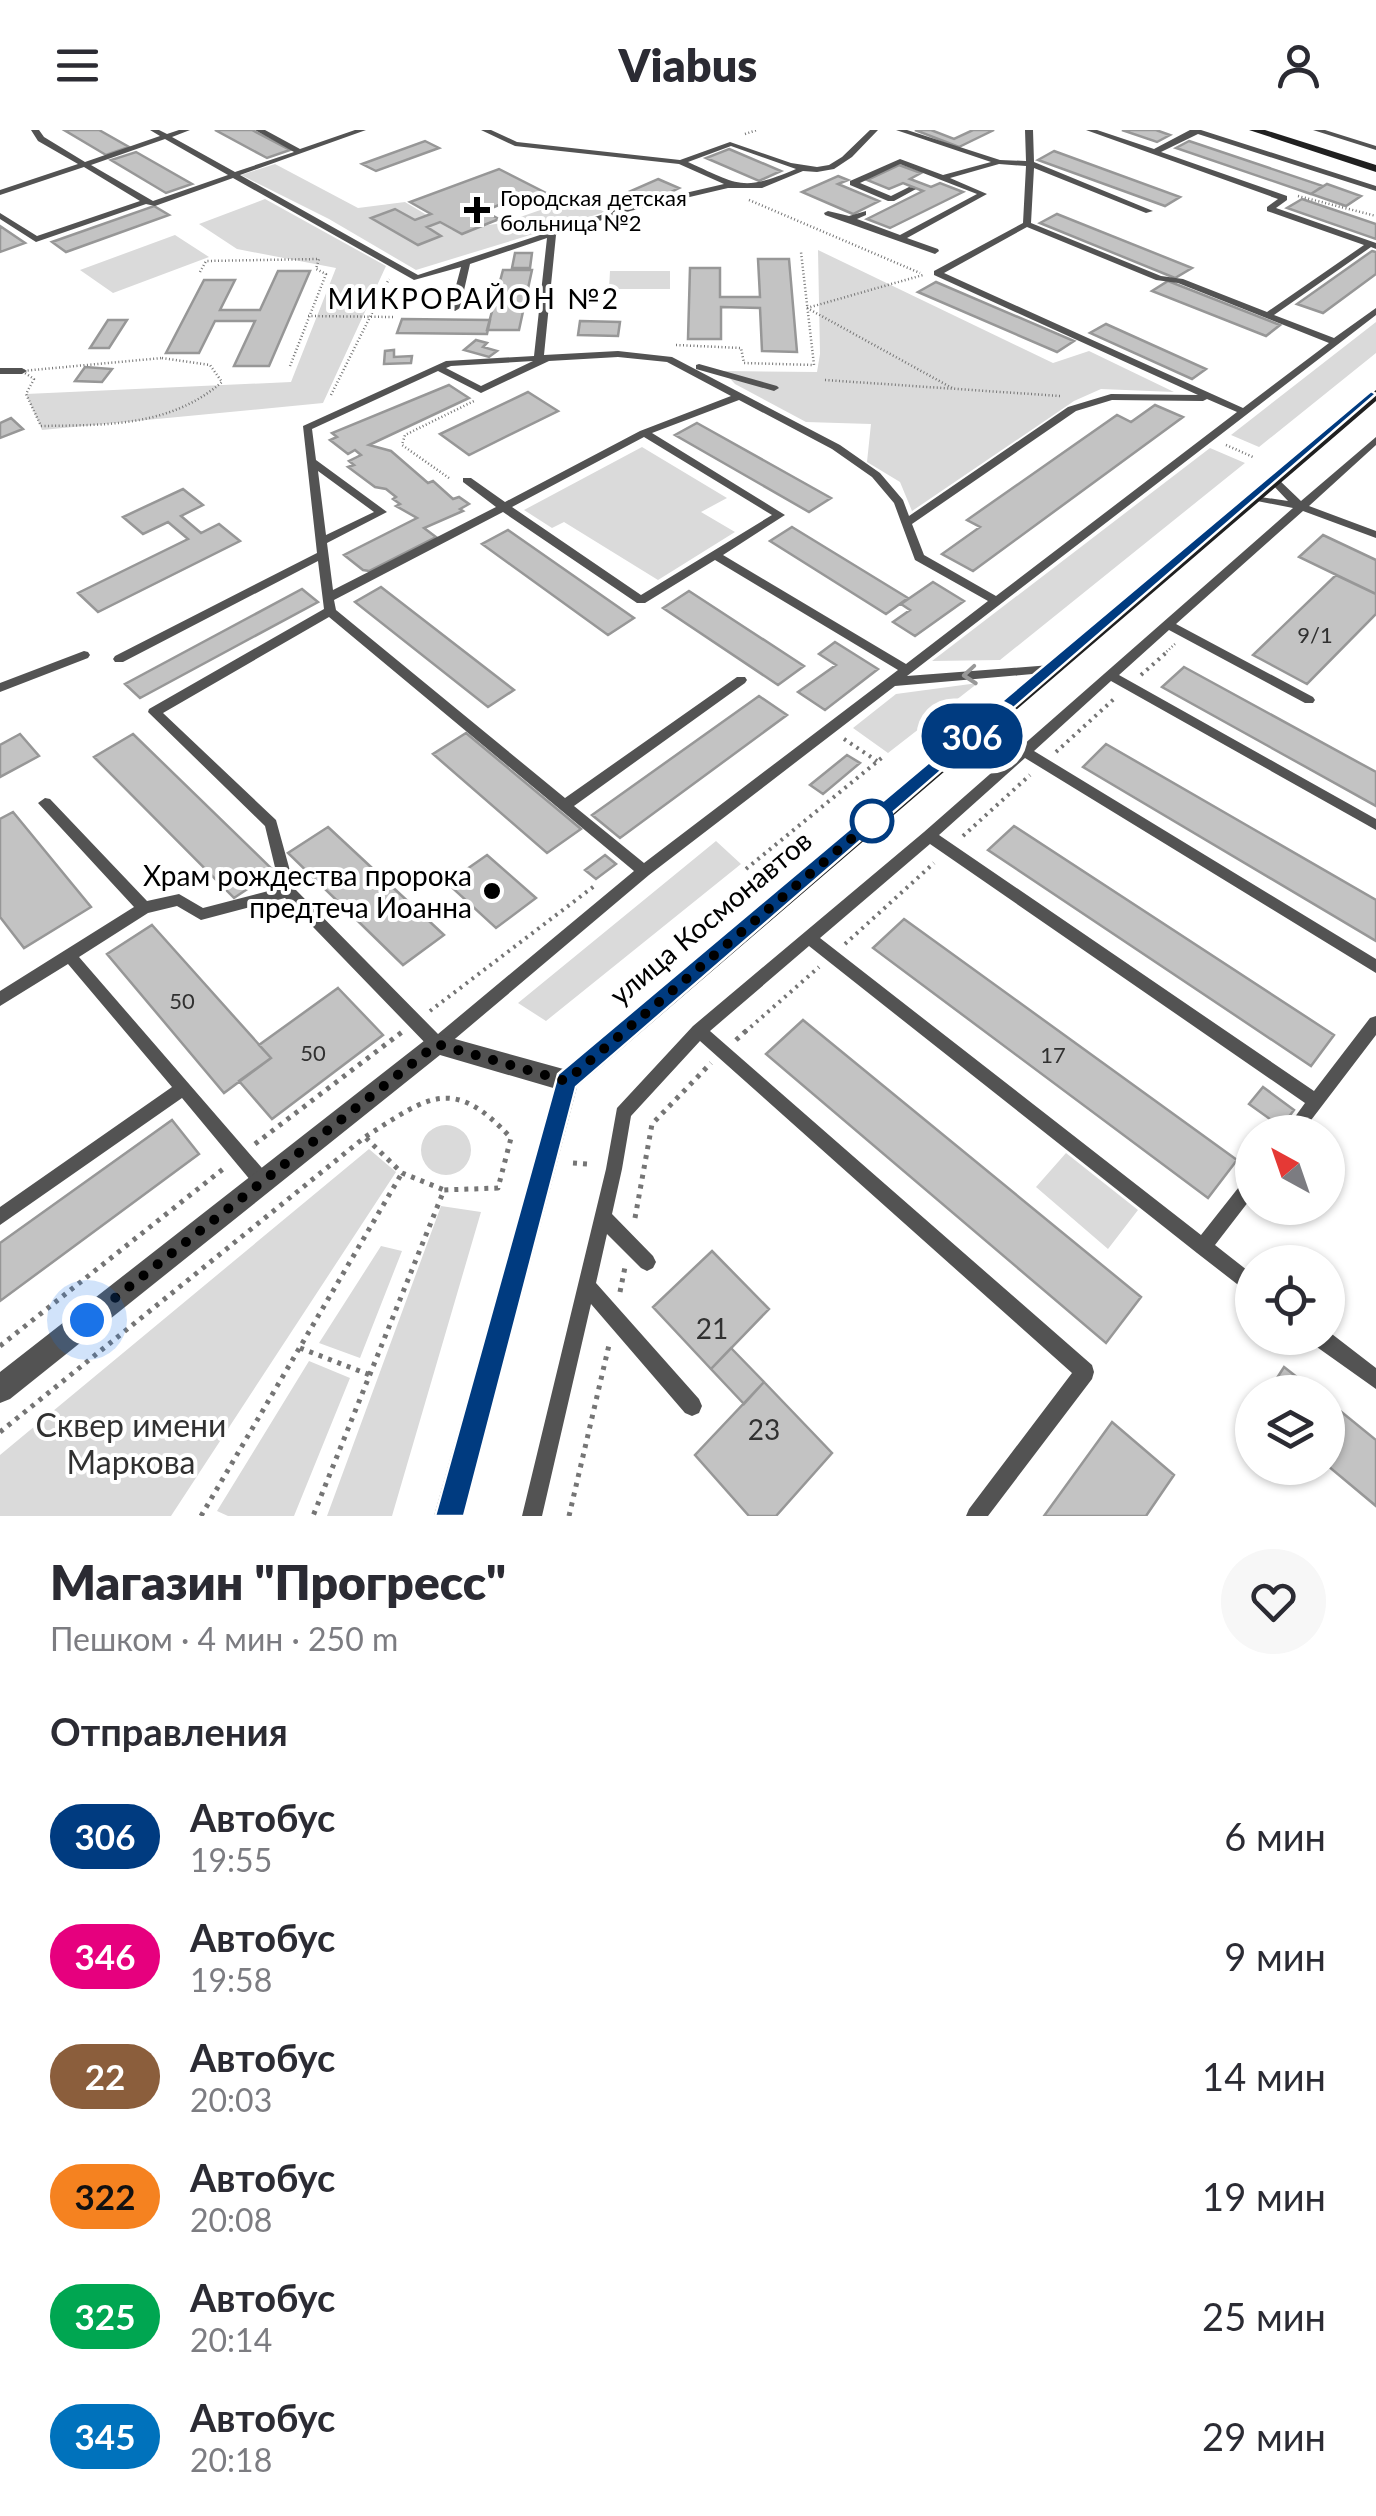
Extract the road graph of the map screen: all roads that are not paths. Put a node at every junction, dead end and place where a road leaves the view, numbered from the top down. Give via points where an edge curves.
1 (35, 130) edge
2 (154, 130) edge
3 (186, 130) edge
4 (258, 130) edge
5 (362, 130) edge
6 (485, 130) edge
7 (874, 130) edge
8 (900, 130) edge
9 (1028, 130) edge
10 (1090, 130) edge
11 (1195, 130) edge
12 (1254, 130) edge
13 (1317, 130) edge
14 (166, 136) junction
15 (732, 140) dead end
16 (742, 146) junction
17 (1376, 148) edge
18 (300, 152) junction
19 (1155, 152) junction
20 (681, 162) junction
21 (1000, 162) junction
22 (1031, 164) junction
23 (86, 165) junction
24 (1376, 169) edge
25 (800, 170) junction
26 (234, 176) junction
27 (942, 178) junction
28 (728, 188) junction
29 (912, 189) dead end
30 (1376, 190) edge
31 (0, 193) edge
32 (891, 199) junction
33 (147, 201) junction
34 (882, 209) dead end
35 (1150, 211) dead end
36 (828, 213) dead end
37 (863, 213) dead end
38 (0, 215) edge
39 (850, 219) junction
40 (1027, 224) junction
41 (552, 234) junction
42 (902, 237) junction
43 (1373, 245) edge
44 (935, 250) dead end
45 (466, 262) junction
46 (455, 308) dead end
47 (1376, 310) edge
48 (1268, 316) junction
49 (1336, 342) junction
50 (545, 356) junction
51 (669, 359) junction
52 (439, 368) junction
53 (0, 371) edge
54 (22, 372) road end
55 (774, 388) dead end
56 (1376, 394) edge
57 (739, 396) junction
58 (1210, 398) junction
59 (1244, 412) junction
60 (644, 433) junction
61 (1376, 440) edge
62 (311, 461) junction
63 (467, 480) dead end
64 (1273, 480) junction
65 (1251, 498) junction
66 (1300, 506) junction
67 (504, 507) junction
68 (906, 523) junction
69 (1376, 535) edge
70 (322, 548) junction
71 (715, 555) junction
72 (995, 600) junction
73 (329, 604) junction
74 (1168, 625) junction
75 (84, 655) dead end
76 (119, 659) dead end
77 (1051, 668) junction
78 (905, 669) junction
79 (1110, 676) junction
80 (741, 680) dead end
81 (888, 682) junction
82 (0, 688) edge
83 (1309, 700) dead end
84 (1024, 751) junction
85 (45, 803) dead end
86 (564, 806) junction
87 (1376, 825) edge
88 (928, 836) junction
89 (644, 871) junction
90 (288, 892) junction
91 (144, 908) junction
92 (808, 938) junction
93 (69, 955) junction
94 (1376, 967) edge
95 (0, 999) edge
96 (1376, 1023) edge
97 (699, 1032) junction
98 (437, 1044) junction
99 (566, 1081) junction
100 (182, 1088) junction
101 (1316, 1101) junction
102 (1305, 1115) edge
103 (262, 1182) junction
104 (1235, 1207) edge
105 (0, 1217) edge
106 (603, 1217) junction
107 (1204, 1248) junction
108 (648, 1262) dead end
109 (1235, 1272) edge
110 (586, 1285) junction
111 (1343, 1355) edge
112 (1376, 1380) edge
113 (0, 1389) edge
114 (692, 1406) dead end
115 (449, 1516) edge
116 (532, 1516) edge
117 (976, 1516) edge

1 - 23 lane
2 - 14 lane
3 - 14 lane
4 - 18 lane
5 - 18 lane
6 - 20 lane via 514,144
7 - 25 lane via 844,161
8 - 21 lane
9 - 22 lane
10 - 19 lane
11 - 19 lane
11 - 30 lane
12 - 24 main road
13 - 17 lane
14 - 23 lane
14 - 26 lane
15 - 16 lane
16 - 20 lane
16 - 25 lane
18 - 26 lane
19 - 43 lane via 1284,198 1270,209
20 - 28 lane
21 - 22 lane
21 - 27 lane
22 - 35 lane
22 - 40 lane
23 - 31 lane
23 - 33 lane
25 - 28 lane via 762,186
26 - 33 lane
26 - 45 lane via 417,278
27 - 32 lane via 900,161 852,182
27 - 42 lane via 983,194
28 - 41 lane
29 - 32 lane
32 - 34 lane via 897,202
33 - 38 lane via 36,240
36 - 39 lane
37 - 39 lane
39 - 42 lane
40 - 48 lane
40 - 58 lane via 937,273
41 - 45 lane
41 - 50 lane
42 - 44 lane
43 - 48 lane
45 - 46 lane
47 - 49 lane
48 - 49 lane
49 - 59 lane
50 - 51 lane
50 - 52 lane
50 - 52 lane via 481,390
51 - 55 lane
51 - 57 lane
52 - 62 lane via 307,428
53 - 54 lane
56 - 64 main road, улица Космонавтов
57 - 60 lane
57 - 68 lane via 876,474
58 - 59 lane
58 - 68 lane via 1104,399 1072,410
59 - 72 lane
60 - 67 lane
60 - 71 lane via 780,515
61 - 66 lane
62 - 70 lane
62 - 70 lane via 382,512
63 - 67 lane
64 - 65 main road, улица Космонавтов
64 - 66 lane
65 - 66 lane
65 - 77 main road, улица Космонавтов
66 - 69 lane
66 - 74 lane
67 - 71 lane via 641,600
67 - 73 lane
68 - 72 lane via 919,557
70 - 73 lane
70 - 76 lane
71 - 78 lane
72 - 78 lane
73 - 86 lane
73 - 90 lane via 154,712 272,824
74 - 79 lane
74 - 83 lane
75 - 82 lane
77 -> 81 lane
77 - 99 main road, улица Космонавтов
78 - 81 lane
79 - 84 lane
79 - 87 lane
80 - 86 lane
81 - 89 lane
84 - 88 lane
84 - 94 lane
85 - 91 lane
86 - 89 lane
88 - 92 lane
88 - 101 lane
89 - 98 lane
90 - 91 lane via 201,914 179,900
90 - 98 lane
91 - 93 lane
92 - 97 lane
92 - 107 lane
93 - 95 lane
93 - 100 lane
96 - 101 lane
97 - 106 lane via 624,1114
97 - 117 lane via 1084,1372
98 - 99 street
98 - 103 street
99 - 115 main road
100 - 103 lane
100 - 105 lane
101 - 102 lane
103 - 113 street
104 - 107 lane
106 - 108 lane
106 - 110 lane
107 - 109 lane
110 - 114 lane
110 - 116 lane
111 - 112 lane

